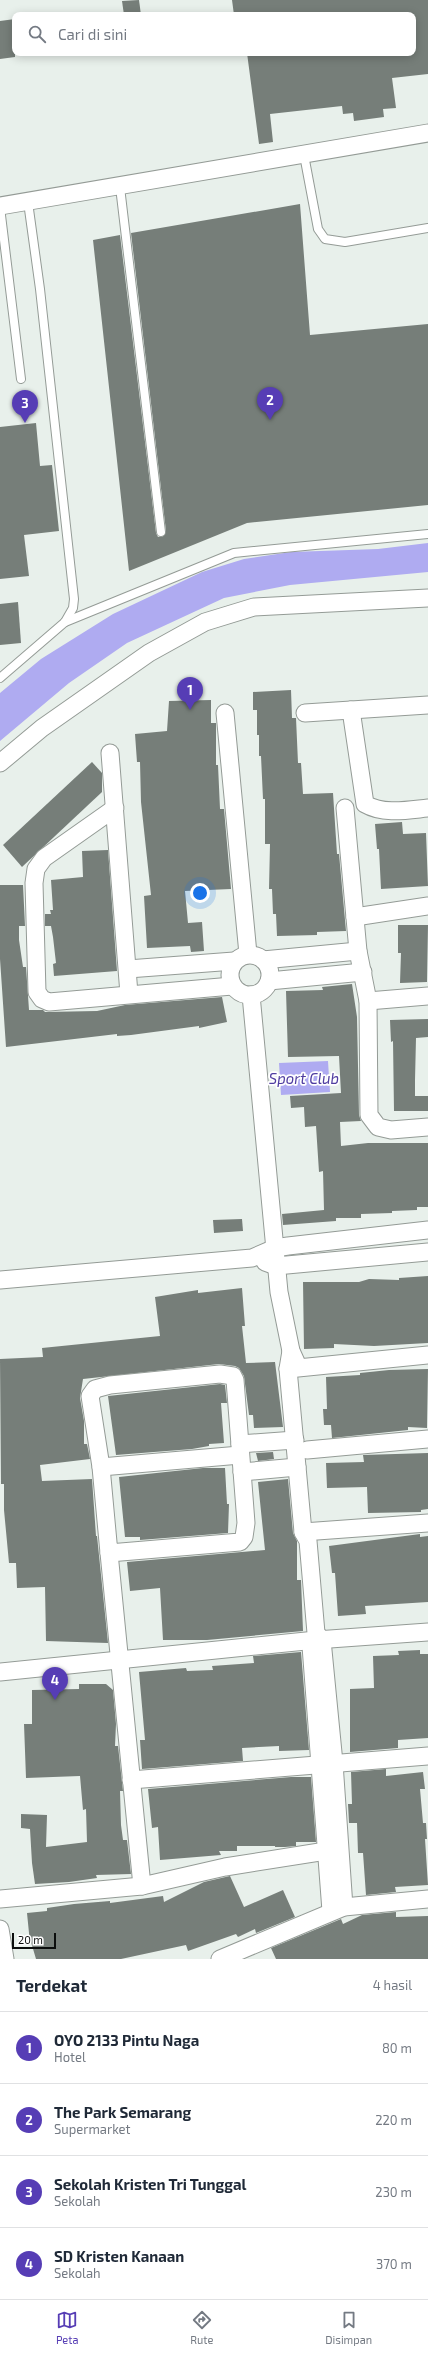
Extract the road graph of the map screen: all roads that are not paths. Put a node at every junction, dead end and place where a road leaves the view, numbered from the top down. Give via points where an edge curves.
1 (428, 133) edge
2 (304, 155) junction
3 (120, 187) junction
4 (28, 202) junction
5 (0, 207) edge
6 (428, 228) edge
7 (2, 233) edge
8 (22, 379) dead end
9 (161, 532) dead end
10 (428, 534) edge
11 (428, 598) edge
12 (65, 622) junction
13 (0, 678) edge
14 (428, 705) edge
15 (351, 710) junction
16 (225, 713) dead end
17 (305, 713) dead end
18 (110, 754) dead end
19 (0, 763) edge
20 (115, 808) junction
21 (345, 808) dead end
22 (428, 808) edge
23 (428, 906) edge
24 (355, 917) junction
25 (358, 951) junction
26 (249, 958) junction
27 (128, 969) junction
28 (362, 972) junction
29 (269, 981) junction
30 (232, 986) junction
31 (129, 994) junction
32 (251, 995) junction
33 (428, 996) edge
34 (368, 1001) junction
35 (428, 1127) edge
36 (428, 1230) edge
37 (274, 1248) junction
38 (428, 1252) edge
39 (252, 1258) junction
40 (276, 1266) junction
41 (0, 1280) edge
42 (428, 1355) edge
43 (293, 1368) junction
44 (428, 1439) edge
45 (301, 1445) junction
46 (240, 1450) junction
47 (297, 1466) junction
48 (101, 1468) junction
49 (242, 1472) junction
50 (428, 1523) edge
51 (308, 1535) junction
52 (109, 1553) junction
53 (428, 1632) edge
54 (316, 1638) junction
55 (120, 1660) junction
56 (0, 1672) edge
57 (428, 1756) edge
58 (327, 1764) junction
59 (131, 1780) junction
60 (326, 1850) junction
61 (142, 1886) junction
62 (428, 1898) edge
63 (0, 1899) edge
64 (337, 1909) junction
65 (0, 1929) edge
66 (5, 1959) edge
67 (220, 1959) edge

1 - 2 street
2 - 3 street
2 - 6 lane via 318,229 325,239 345,242
3 - 4 street
3 - 9 lane
4 - 5 street
4 - 12 lane via 74,599 73,608
5 - 7 lane
7 - 8 lane
10 - 12 lane via 234,553
11 - 19 street via 254,606 205,622 149,653 42,728
12 - 13 lane
14 - 15 street
15 - 17 street
15 - 22 street via 366,804 374,809 402,811
16 - 26 street
18 - 20 street
20 - 27 street
20 - 31 street via 44,858 36,869 34,883 37,992 42,999 49,1002
21 - 24 street
23 - 24 street
24 - 25 street
25 - 26 street
25 - 28 street
26 - 27 street
26 - 29 street via 268,966
26 - 30 street via 229,976
27 - 31 street
28 - 29 street
28 - 34 street
29 - 32 street via 265,988
30 - 31 street
30 - 32 street via 243,994
32 - 37 street
33 - 34 street
34 - 35 street via 369,1115 378,1127 391,1130
36 - 37 street
37 - 39 street
37 - 40 street
38 - 40 street
39 - 40 street
39 - 41 street
40 - 43 street
42 - 43 street
43 - 45 street
44 - 45 street
45 - 46 street
45 - 47 street
45 - 51 street
46 - 48 street
46 - 48 street via 237,1396 233,1376 220,1374 110,1385 95,1389 90,1396
46 - 49 street
47 - 49 street
47 - 51 street
48 - 52 street
49 - 52 street via 246,1523 244,1537 240,1542
50 - 51 street
51 - 54 street
52 - 55 street
53 - 54 street
54 - 55 street
54 - 58 street
55 - 56 street
55 - 59 street
57 - 58 street
58 - 59 street
58 - 60 street
58 - 64 street
59 - 61 street
60 - 61 street via 226,1867
60 - 64 street
61 - 63 street
62 - 64 street
64 - 67 street
65 - 66 street

